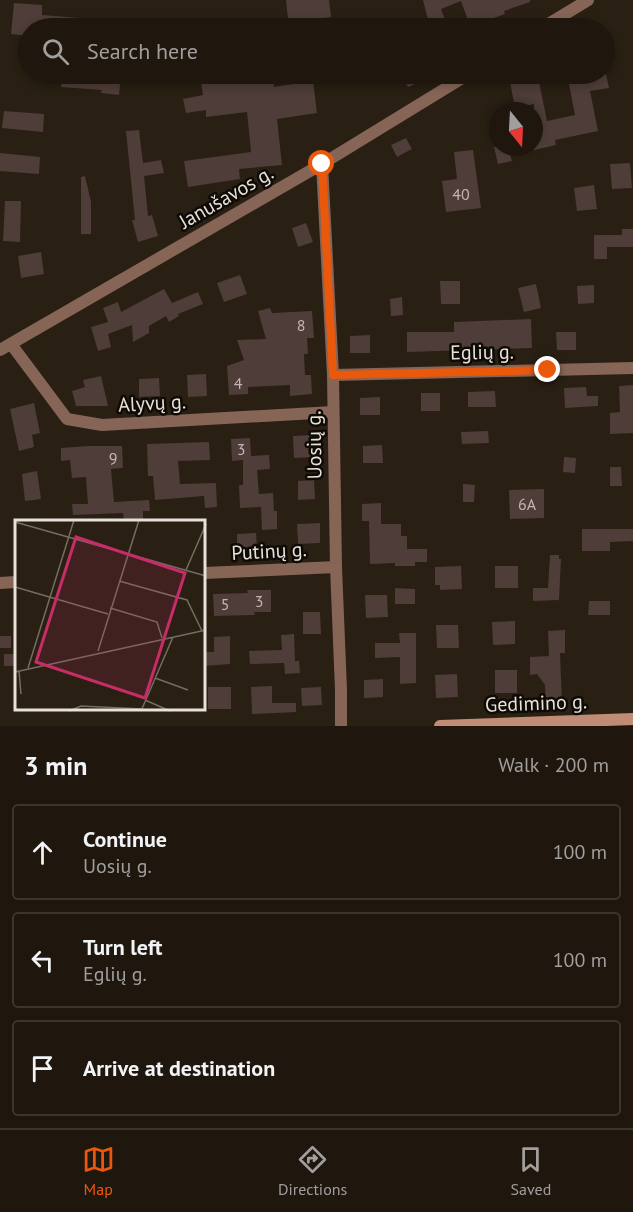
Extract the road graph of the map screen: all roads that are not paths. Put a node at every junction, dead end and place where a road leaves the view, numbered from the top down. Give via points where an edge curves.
1 (588, 0) edge
2 (558, 18) edge
3 (453, 84) edge
4 (322, 164) junction
5 (5, 347) edge
6 (633, 368) edge
7 (333, 375) junction
8 (333, 412) junction
9 (336, 567) junction
10 (206, 573) edge
11 (15, 582) edge
12 (0, 583) edge
13 (633, 719) edge
14 (341, 726) edge
15 (440, 726) edge

1 - 2 street
3 - 4 street, Janušavos g.
4 - 5 street, Janušavos g.
4 - 7 street, Uosių g.
5 - 8 street, Alyvų g. via 67,419 102,425
6 - 7 street, Eglių g.
7 - 8 street, Uosių g.
8 - 9 street, Uosių g.
9 - 10 street, Putinų g.
9 - 14 street, Uosių g.
11 - 12 street
13 - 15 main road, Gedimino g.

